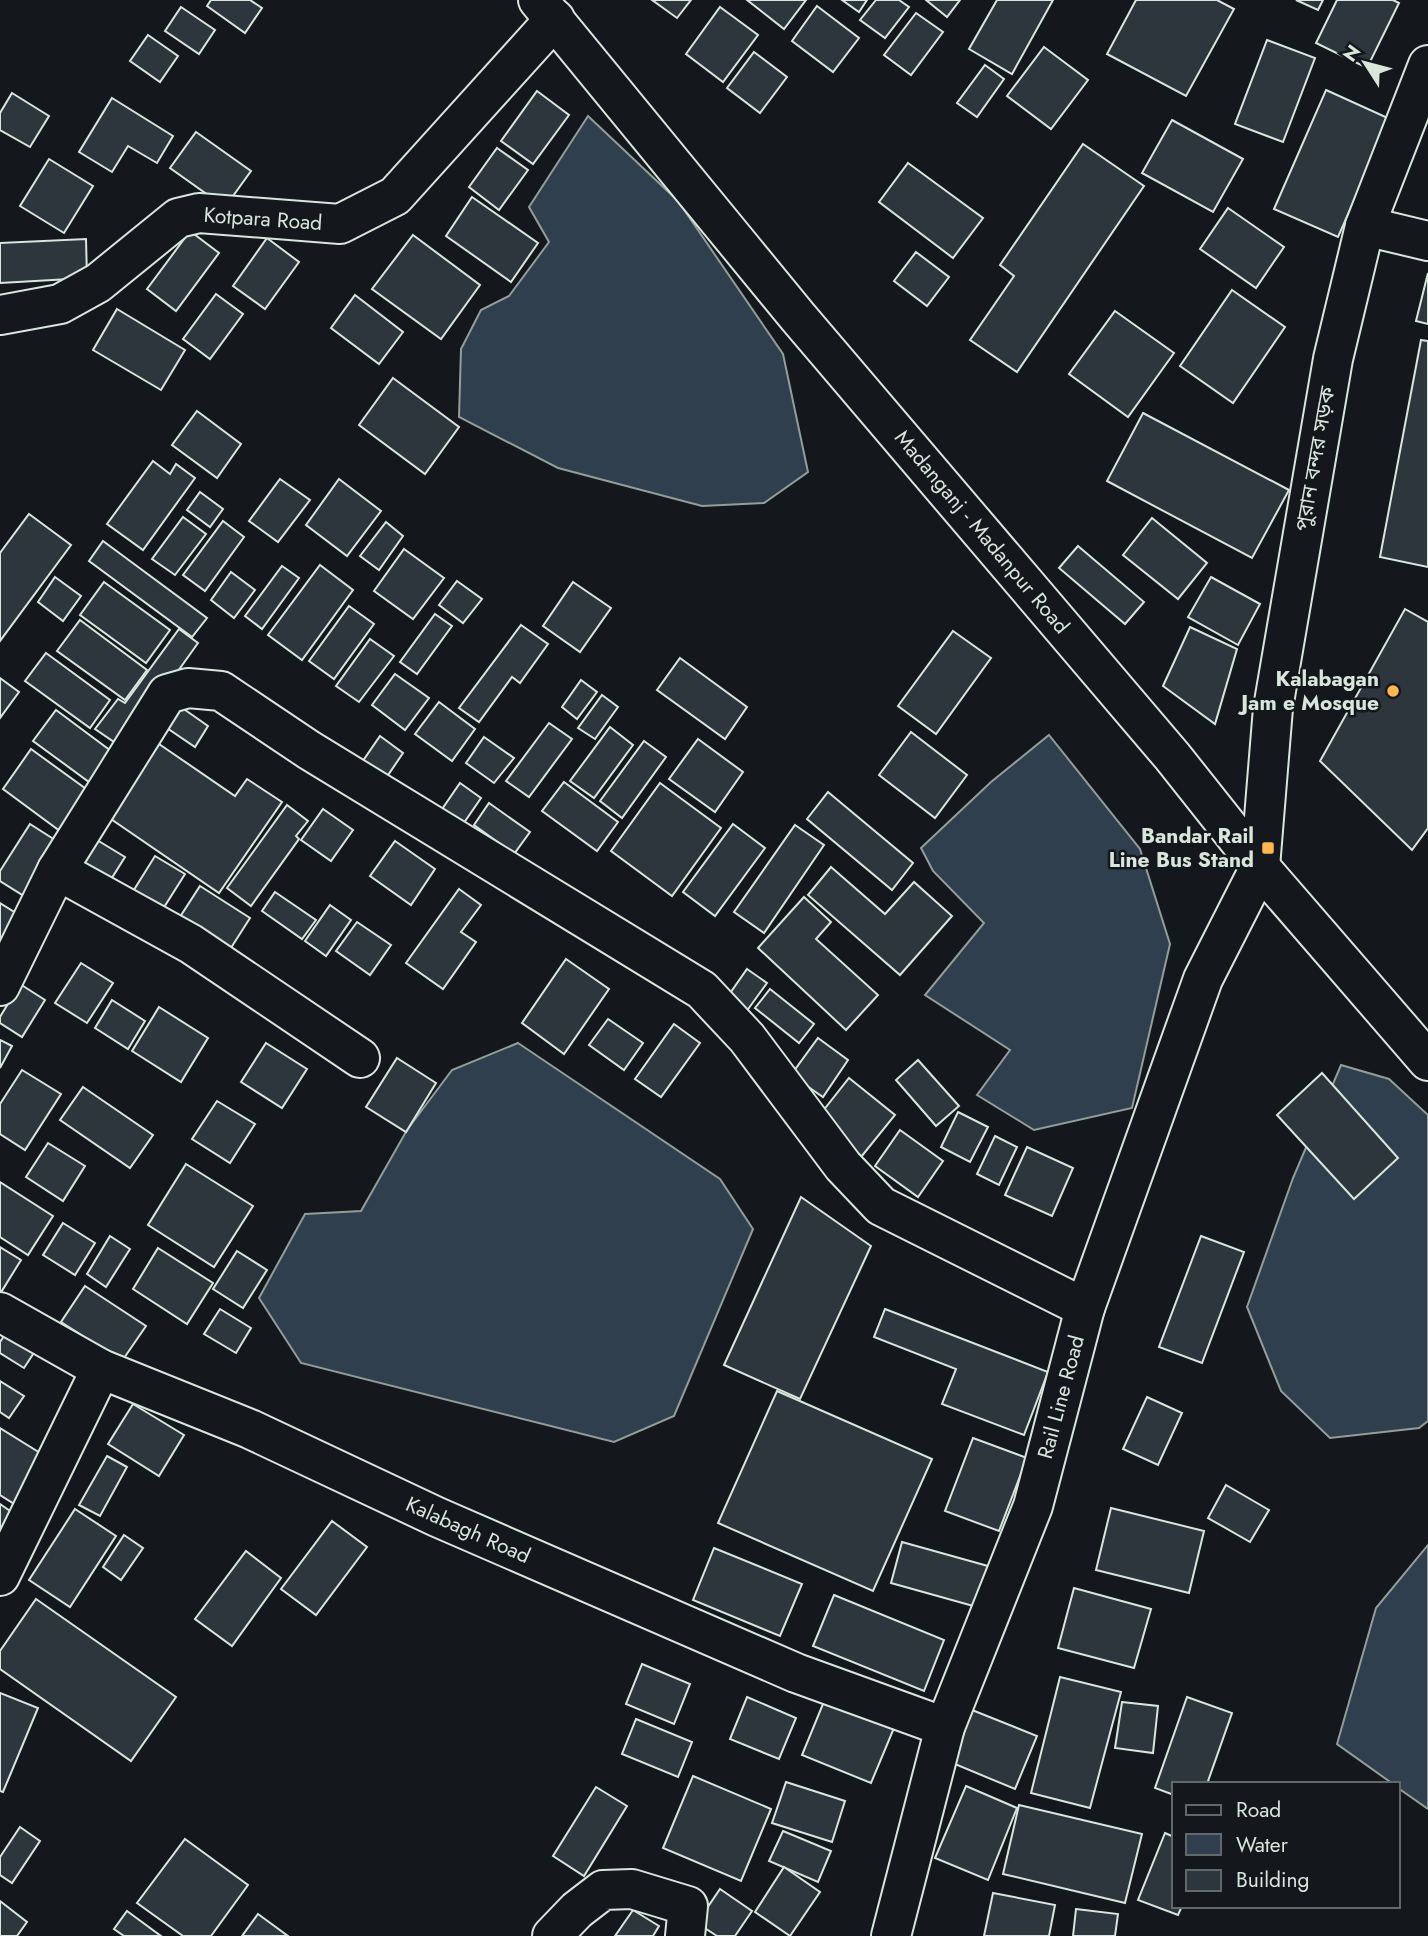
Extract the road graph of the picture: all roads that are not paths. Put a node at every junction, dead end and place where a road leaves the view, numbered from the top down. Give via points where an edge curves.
1 (547, 10) edge
2 (1428, 65) edge
3 (1365, 226) junction
4 (1428, 241) edge
5 (0, 315) edge
6 (1260, 867) junction
7 (57, 870) junction
8 (0, 986) edge
9 (360, 1058) dead end
10 (1428, 1061) edge
11 (1084, 1308) junction
12 (0, 1312) edge
13 (101, 1369) junction
14 (0, 1576) edge
15 (945, 1727) junction
16 (552, 1936) edge
17 (685, 1936) edge
18 (891, 1936) edge

1 - 5 street, Kotpara Road via 395,196 340,224 199,214 178,218 98,283 60,304
1 - 6 street, Madanganj - Madanpur Road
2 - 3 street, পুরান বন্দর সড়ক
3 - 4 street
3 - 6 street, পুরান বন্দর সড়ক via 1333,359 1273,708
6 - 10 street, Madanganj - Madanpur Road
6 - 11 street, Rail Line Road via 1203,979
7 - 8 street
7 - 9 street via 191,944
7 - 11 street via 167,694 188,688 221,691 309,750 702,990 747,1038 843,1166 881,1206
11 - 15 street, Rail Line Road via 1033,1506
12 - 13 street, Kalabagh Road
13 - 14 street
13 - 15 street, Kalabagh Road via 250,1429 437,1517 796,1673
15 - 18 street, Rail Line Road
16 - 17 street via 603,1890 622,1889 688,1906

